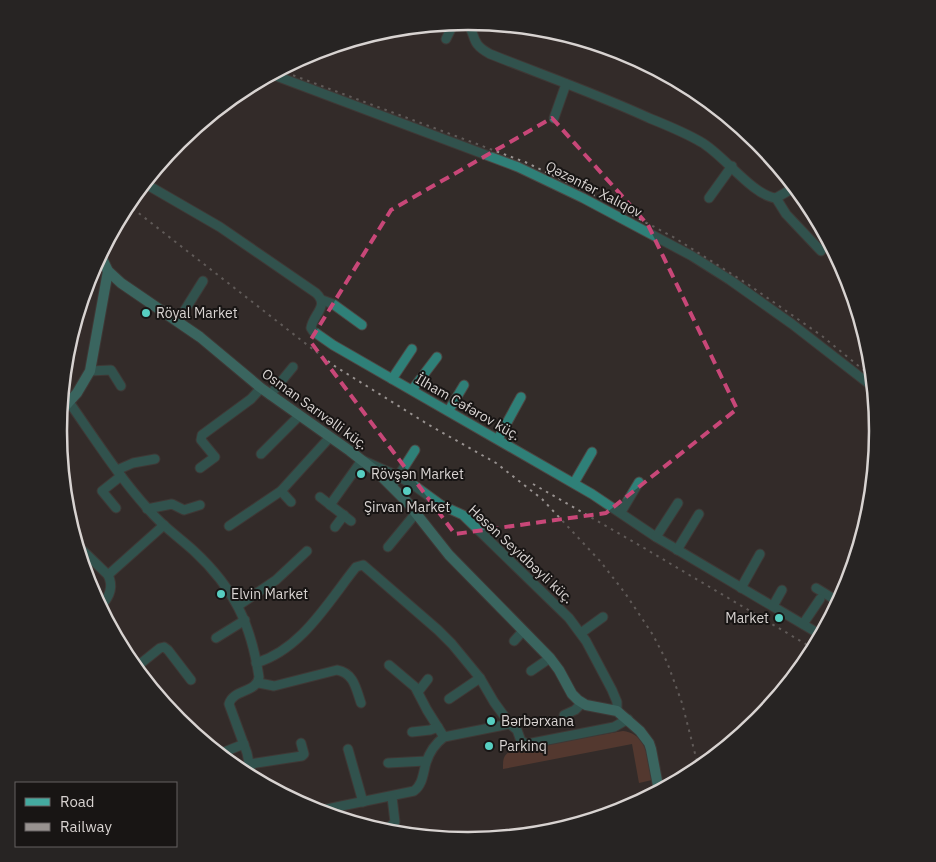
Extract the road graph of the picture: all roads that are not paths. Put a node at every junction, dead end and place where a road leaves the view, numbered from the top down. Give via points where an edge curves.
1 (471, 30) edge
2 (450, 31) edge
3 (446, 39) dead end
4 (280, 77) edge
5 (566, 84) junction
6 (554, 118) dead end
7 (732, 166) junction
8 (150, 187) edge
9 (789, 191) edge
10 (709, 198) dead end
11 (776, 198) junction
12 (821, 251) dead end
13 (104, 263) edge
14 (108, 271) junction
15 (202, 281) dead end
16 (322, 300) junction
17 (178, 321) junction
18 (362, 325) dead end
19 (412, 349) dead end
20 (436, 357) dead end
21 (293, 367) dead end
22 (90, 371) junction
23 (392, 379) junction
24 (866, 382) edge
25 (464, 385) dead end
26 (121, 386) dead end
27 (261, 388) junction
28 (412, 390) junction
29 (270, 395) junction
30 (521, 397) dead end
31 (69, 402) joint
32 (450, 410) junction
33 (299, 416) junction
34 (330, 437) junction
35 (498, 439) junction
36 (415, 450) dead end
37 (592, 452) dead end
38 (261, 454) dead end
39 (155, 459) dead end
40 (362, 460) junction
41 (200, 468) dead end
42 (119, 473) junction
43 (398, 476) junction
44 (639, 482) dead end
45 (574, 483) junction
46 (392, 486) junction
47 (282, 491) junction
48 (320, 497) dead end
49 (291, 502) dead end
50 (678, 503) dead end
51 (200, 505) dead end
52 (330, 505) junction
53 (116, 508) dead end
54 (147, 509) junction
55 (416, 512) junction
56 (621, 512) junction
57 (699, 514) dead end
58 (164, 525) junction
59 (229, 526) dead end
60 (335, 527) dead end
61 (656, 537) junction
62 (388, 547) dead end
63 (677, 550) junction
64 (307, 551) dead end
65 (760, 554) dead end
66 (87, 555) edge
67 (108, 575) junction
68 (742, 588) junction
69 (816, 588) dead end
70 (782, 590) dead end
71 (832, 598) edge
72 (820, 599) dead end
73 (105, 600) edge
74 (239, 605) junction
75 (774, 606) junction
76 (603, 617) dead end
77 (245, 620) junction
78 (803, 624) junction
79 (523, 631) junction
80 (815, 631) edge
81 (581, 633) junction
82 (216, 638) dead end
83 (514, 641) dead end
84 (550, 658) junction
85 (141, 663) edge
86 (256, 664) junction
87 (389, 665) dead end
88 (531, 671) dead end
89 (480, 678) junction
90 (428, 679) dead end
91 (191, 680) dead end
92 (258, 683) junction
93 (418, 692) junction
94 (449, 699) dead end
95 (361, 703) dead end
96 (582, 703) junction
97 (617, 711) junction
98 (564, 715) dead end
99 (628, 720) junction
100 (510, 724) junction
101 (438, 726) junction
102 (412, 732) dead end
103 (444, 737) junction
104 (301, 743) dead end
105 (244, 744) junction
106 (348, 749) dead end
107 (227, 751) edge
108 (426, 761) junction
109 (388, 763) dead end
110 (250, 764) junction
111 (250, 768) edge
112 (658, 784) edge
113 (392, 797) junction
114 (363, 802) junction
115 (332, 808) edge
116 (395, 825) edge

1 - 5 street via 482,50
2 - 3 street
4 - 24 street, Qəzənfər Xalıqov via 518,167 583,198 730,280
5 - 6 street
5 - 7 street via 684,133 702,142
7 - 10 street
7 - 11 street via 759,191
8 - 16 street via 220,226
9 - 11 street
11 - 12 street via 786,214
13 - 14 street, Osman Sarıvəlli küç.
14 - 17 street, Osman Sarıvəlli küç. via 133,292
14 - 22 street
15 - 17 street
16 - 18 street
16 - 23 street, İlham Cəfərov küç. via 312,324 313,331
17 - 27 street, Osman Sarıvəlli küç.
19 - 23 street
20 - 28 street
21 - 29 street
22 - 26 street via 111,370
22 - 31 street
23 - 28 street, İlham Cəfərov küç.
25 - 32 street
27 - 29 street, Osman Sarıvəlli küç.
27 - 41 street via 202,435 201,440 215,458
28 - 32 street, İlham Cəfərov küç.
29 - 33 street, Osman Sarıvəlli küç.
30 - 35 street
31 - 42 street
32 - 35 street, İlham Cəfərov küç.
33 - 34 street, Osman Sarıvəlli küç.
33 - 38 street
34 - 40 street, Osman Sarıvəlli küç.
34 - 47 street
35 - 45 street, İlham Cəfərov küç.
36 - 43 street
37 - 45 street
39 - 42 street via 133,462
40 - 43 street, Həsən Seyidbəyli küç.
40 - 46 street, Osman Sarıvəlli küç.
40 - 52 street
42 - 53 street via 102,490
42 - 54 street
43 - 46 street
43 - 81 street, Həsən Seyidbəyli küç. via 440,505 469,520
44 - 56 street
45 - 56 street, İlham Cəfərov küç.
46 - 55 street, Osman Sarıvəlli küç.
47 - 49 street
47 - 59 street
48 - 52 street
50 - 61 street
51 - 54 street via 184,510 172,504
52 - 60 street via 347,518
54 - 58 street
55 - 62 street
55 - 79 street, Osman Sarıvəlli küç. via 449,555
56 - 61 street, İlham Cəfərov küç.
57 - 63 street
58 - 67 street
58 - 74 street via 206,562
61 - 63 street, İlham Cəfərov küç.
63 - 68 street, İlham Cəfərov küç.
64 - 74 street via 276,580
65 - 68 street
66 - 67 street
67 - 73 street via 111,584
68 - 75 street, İlham Cəfərov küç.
69 - 71 street
70 - 75 street
72 - 78 street
74 - 77 street
75 - 78 street, İlham Cəfərov küç.
76 - 81 street
77 - 82 street
77 - 86 street
78 - 80 street, İlham Cəfərov küç.
79 - 83 street
79 - 84 street, Osman Sarıvəlli küç.
81 - 97 street, Həsən Seyidbəyli küç. via 612,690
84 - 88 street
84 - 96 street, Osman Sarıvəlli küç. via 572,694
85 - 91 street via 164,647
86 - 89 street via 273,656 302,634 356,567 363,565 438,630
86 - 92 street
87 - 93 street
89 - 94 street
89 - 100 street
90 - 93 street
92 - 95 street via 274,686 343,671 352,679
92 - 105 street via 234,696 229,704
93 - 101 street
96 - 97 street
96 - 98 street
97 - 99 street
99 - 100 street via 614,728 527,744 521,741 517,730
99 - 112 street via 649,743
100 - 103 street
101 - 102 street
101 - 103 street
103 - 108 street
104 - 110 street via 302,756
105 - 107 street
105 - 110 street
106 - 114 street
108 - 109 street
108 - 113 street via 417,789
110 - 111 street
113 - 114 street
113 - 116 street
114 - 115 street

